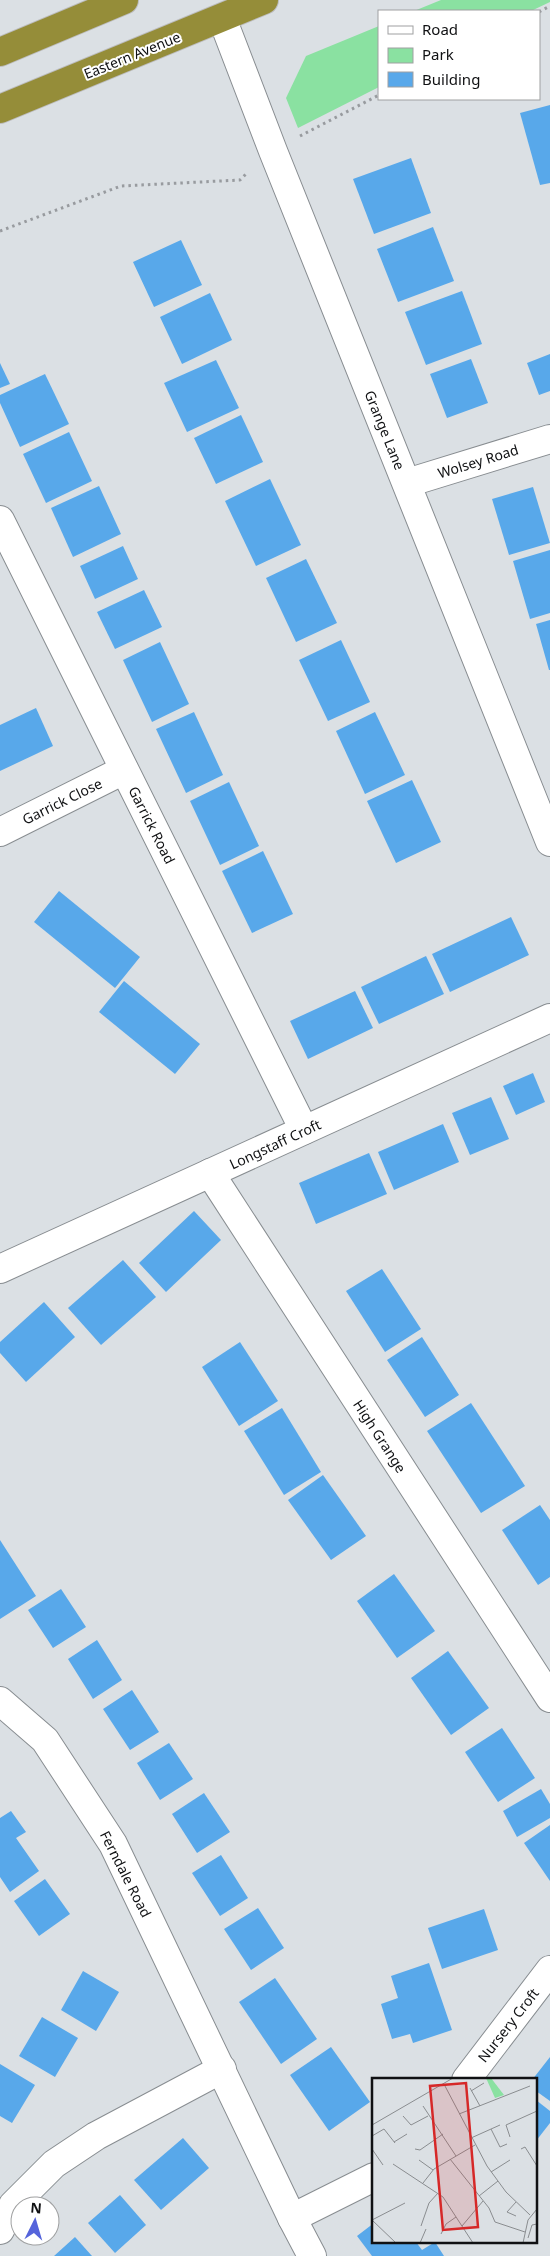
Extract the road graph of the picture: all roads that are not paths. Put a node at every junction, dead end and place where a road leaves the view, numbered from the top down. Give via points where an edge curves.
1 (124, 0) edge
2 (264, 0) edge
3 (219, 9) edge
4 (0, 52) edge
5 (0, 109) edge
6 (550, 439) edge
7 (406, 483) junction
8 (0, 520) edge
9 (124, 770) junction
10 (0, 832) edge
11 (550, 842) edge
12 (550, 1018) edge
13 (304, 1130) junction
14 (210, 1173) junction
15 (0, 1269) edge
16 (550, 1698) edge
17 (0, 1700) edge
18 (550, 1970) edge
19 (222, 2069) junction
20 (468, 2078) edge
21 (372, 2178) edge
22 (292, 2218) junction
23 (0, 2230) edge
24 (312, 2256) edge

1 - 4 highway
2 - 3 highway, Eastern Avenue
3 - 5 highway, Eastern Avenue
3 - 7 street, Grange Lane
6 - 7 street, Wolsey Road
7 - 11 street, Grange Lane
8 - 9 street, Garrick Road
9 - 10 street, Garrick Close
9 - 13 street, Garrick Road
12 - 13 street, Longstaff Croft
13 - 14 street, Longstaff Croft
14 - 15 street, Longstaff Croft
14 - 16 street, High Grange
17 - 19 street, Ferndale Road via 45,1740 113,1844
18 - 20 street, Nursery Croft
19 - 22 street, Ferndale Road
19 - 23 street via 96,2136 54,2164 13,2205
21 - 22 street
22 - 24 street, Ferndale Road

